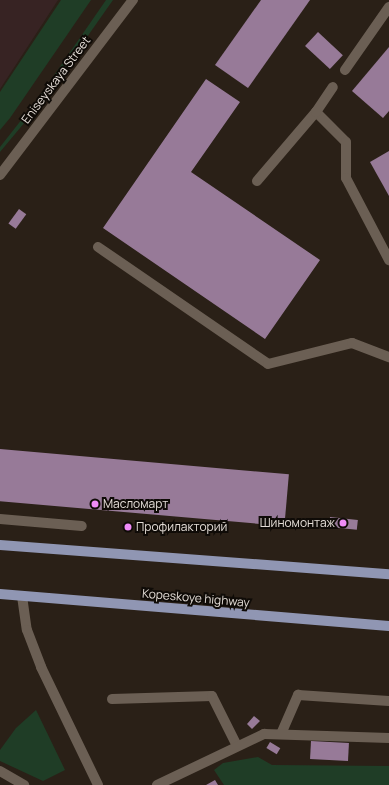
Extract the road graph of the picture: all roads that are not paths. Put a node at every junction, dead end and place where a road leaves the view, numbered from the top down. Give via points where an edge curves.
1 (133, 0) edge
2 (389, 7) edge
3 (345, 70) dead end
4 (333, 87) dead end
5 (316, 112) junction
6 (0, 175) edge
7 (257, 181) dead end
8 (98, 247) dead end
9 (389, 260) edge
10 (389, 357) edge
11 (0, 519) edge
12 (82, 526) dead end
13 (0, 545) edge
14 (389, 574) edge
15 (0, 594) edge
16 (22, 596) junction
17 (389, 626) edge
18 (112, 699) dead end
19 (389, 701) edge
20 (280, 734) junction
21 (389, 738) edge
22 (237, 746) junction
23 (0, 771) edge
24 (24, 785) edge
25 (98, 785) edge
26 (158, 785) edge

1 - 6 street, Eniseyskaya Street
2 - 3 street
4 - 5 street
5 - 7 street
5 - 9 street via 346,142 346,178
8 - 10 street via 268,364 352,343
11 - 12 street
13 - 14 main road
15 - 16 main road, Kopeskoye highway
16 - 17 main road, Kopeskoye highway
16 - 25 street via 28,630 40,667
18 - 22 street via 212,696
19 - 20 street via 298,695
20 - 21 street
20 - 22 street via 264,734
22 - 26 street
23 - 24 street

